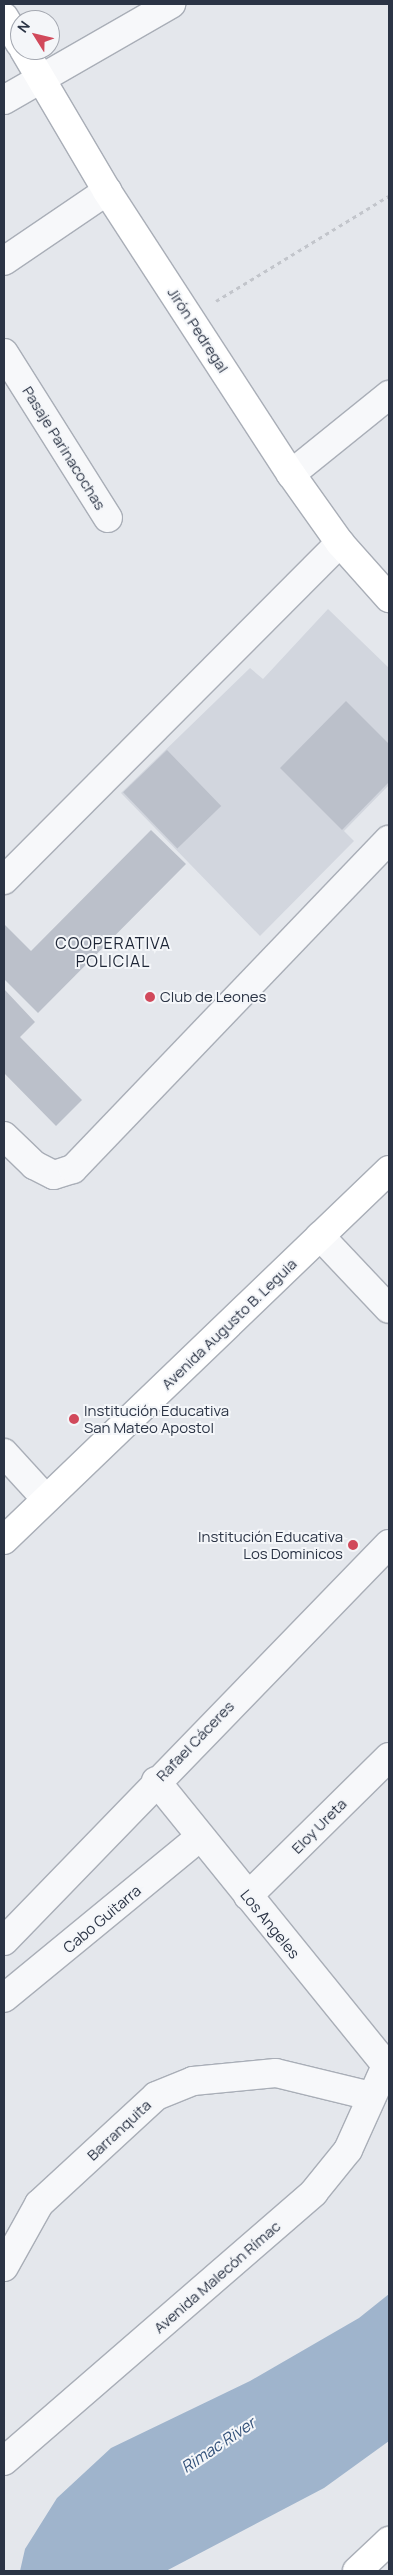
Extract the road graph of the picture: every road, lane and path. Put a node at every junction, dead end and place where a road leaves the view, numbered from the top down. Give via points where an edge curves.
1 (171, 4) edge
2 (30, 60) edge
3 (41, 79) junction
4 (8, 98) edge
5 (107, 191) junction
6 (389, 196) edge
7 (4, 261) edge
8 (190, 317) junction
9 (4, 353) edge
10 (389, 395) edge
11 (291, 474) junction
12 (108, 518) dead end
13 (340, 543) junction
14 (389, 598) edge
15 (389, 840) edge
16 (4, 880) edge
17 (4, 1136) edge
18 (389, 1170) edge
19 (320, 1236) junction
20 (389, 1309) edge
21 (4, 1453) edge
22 (46, 1499) junction
23 (4, 1540) edge
24 (389, 1544) edge
25 (389, 1756) edge
26 (156, 1781) junction
27 (199, 1838) junction
28 (248, 1896) junction
29 (4, 1941) edge
30 (4, 1998) edge
31 (387, 2062) edge
32 (370, 2096) junction
33 (4, 2267) edge
34 (4, 2462) edge
35 (389, 2540) edge
36 (357, 2571) edge

1 - 3 street
2 - 3 main road, Jirón Pedregal
3 - 4 street
3 - 5 main road, Jirón Pedregal
5 - 7 street
5 - 8 main road, Jirón Pedregal
6 - 8 path
8 - 11 main road, Jirón Pedregal
9 - 12 street, Pasaje Parinacochas
10 - 11 street
11 - 13 main road, Jirón Pedregal
13 - 14 main road, Jirón Pedregal
13 - 16 street
15 - 17 street via 73,1169 54,1175 34,1165
18 - 19 main road, Avenida Augusto B. Leguia
19 - 20 street
19 - 22 main road, Avenida Augusto B. Leguia
21 - 22 street
22 - 23 main road, Avenida Augusto B. Leguia
24 - 26 street, Rafael Cáceres
25 - 28 street, Eloy Ureta
26 - 27 street, Los Angeles
26 - 29 street, Rafael Cáceres
27 - 28 street, Los Angeles
27 - 30 street, Cabo Guitarra
28 - 31 street, Los Angeles
31 - 32 street, Avenida Malecón Rímac
32 - 33 street, Barranquita via 276,2073 193,2081 156,2096 39,2204
32 - 34 street, Avenida Malecón Rímac via 348,2150 314,2192
35 - 36 main road

